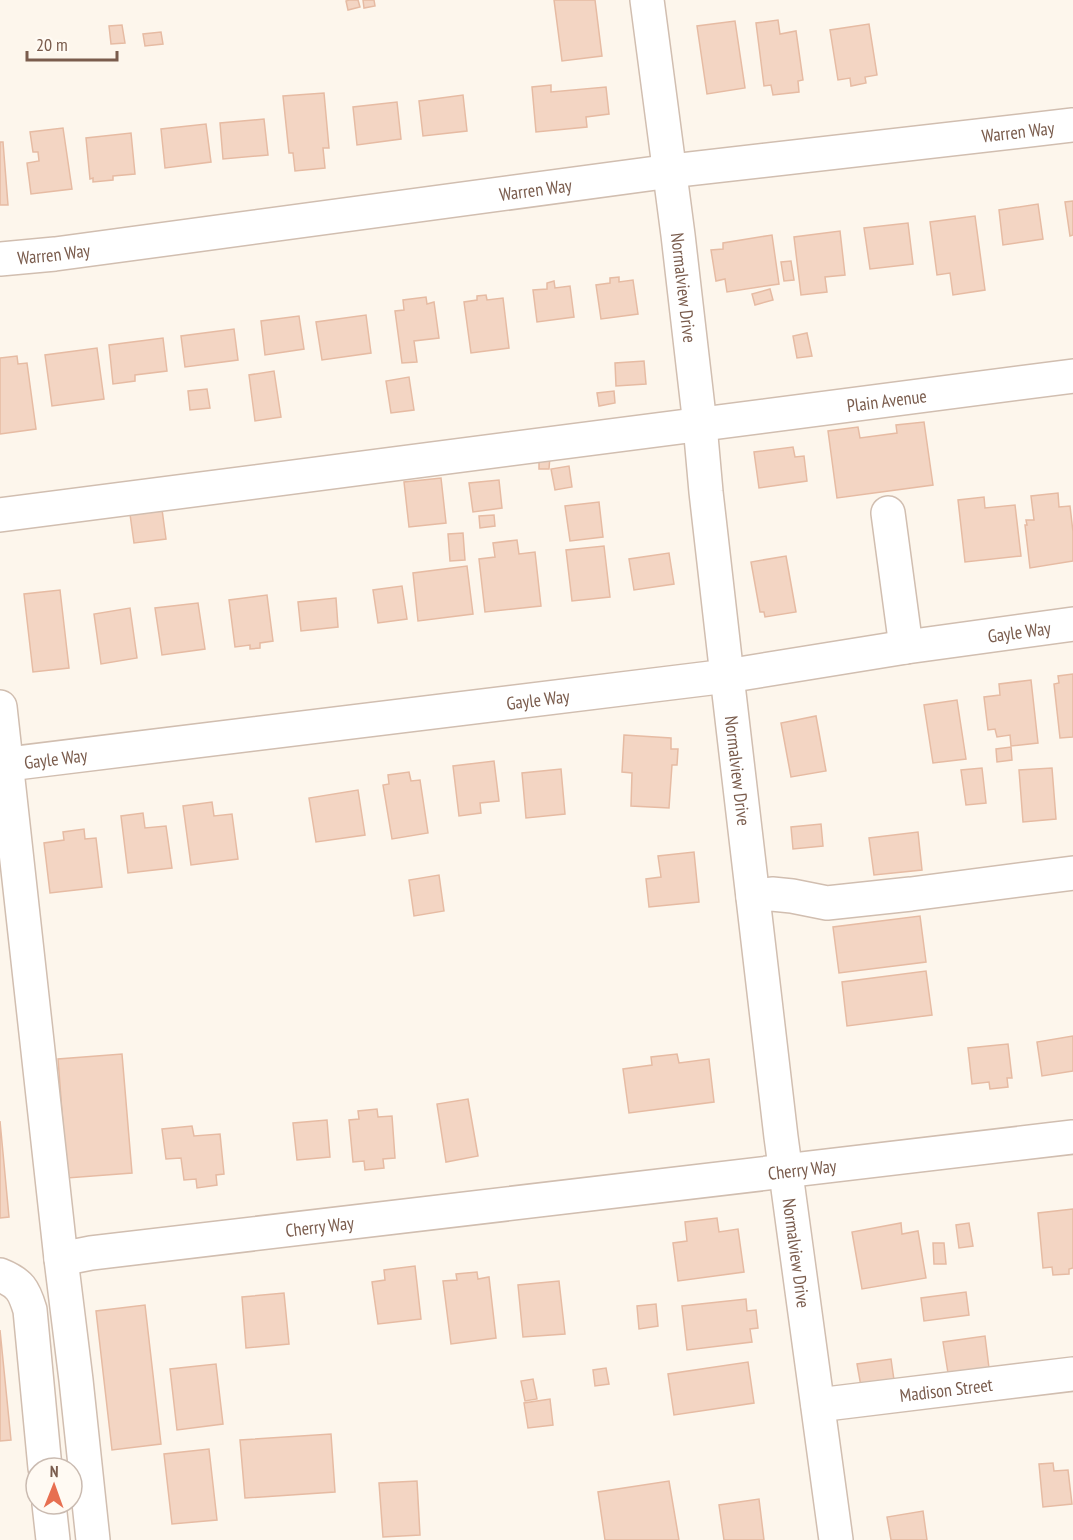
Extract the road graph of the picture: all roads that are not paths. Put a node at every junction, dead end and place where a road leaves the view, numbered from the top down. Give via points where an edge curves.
1 (647, 0) edge
2 (1073, 125) edge
3 (671, 171) junction
4 (0, 260) edge
5 (1073, 376) edge
6 (700, 424) junction
7 (888, 513) dead end
8 (0, 515) edge
9 (1073, 624) edge
10 (906, 647) junction
11 (727, 676) junction
12 (0, 706) edge
13 (3, 765) edge
14 (1073, 873) edge
15 (753, 897) junction
16 (1073, 1137) edge
17 (786, 1172) junction
18 (61, 1259) junction
19 (0, 1275) edge
20 (1073, 1374) edge
21 (818, 1405) junction
22 (44, 1456) edge
23 (50, 1516) edge
24 (52, 1540) edge
25 (93, 1540) edge
26 (836, 1540) edge

1 - 3 street, Normalview Drive
2 - 3 street, Warren Way
3 - 4 street, Warren Way
3 - 6 street, Normalview Drive
5 - 6 street, Plain Avenue
6 - 8 street, Plain Avenue
6 - 11 street, Normalview Drive
7 - 10 street
9 - 10 street, Gayle Way
10 - 11 street, Gayle Way
11 - 13 street, Gayle Way
11 - 15 street, Normalview Drive
12 - 13 street
13 - 18 street
14 - 15 street via 827,903 772,894
15 - 17 street, Normalview Drive
16 - 17 street, Cherry Way
17 - 18 street, Cherry Way
17 - 21 street, Normalview Drive
18 - 25 street
19 - 22 street via 12,1280 25,1294 30,1310
20 - 21 street, Madison Street
21 - 26 street, Normalview Drive
23 - 24 street

